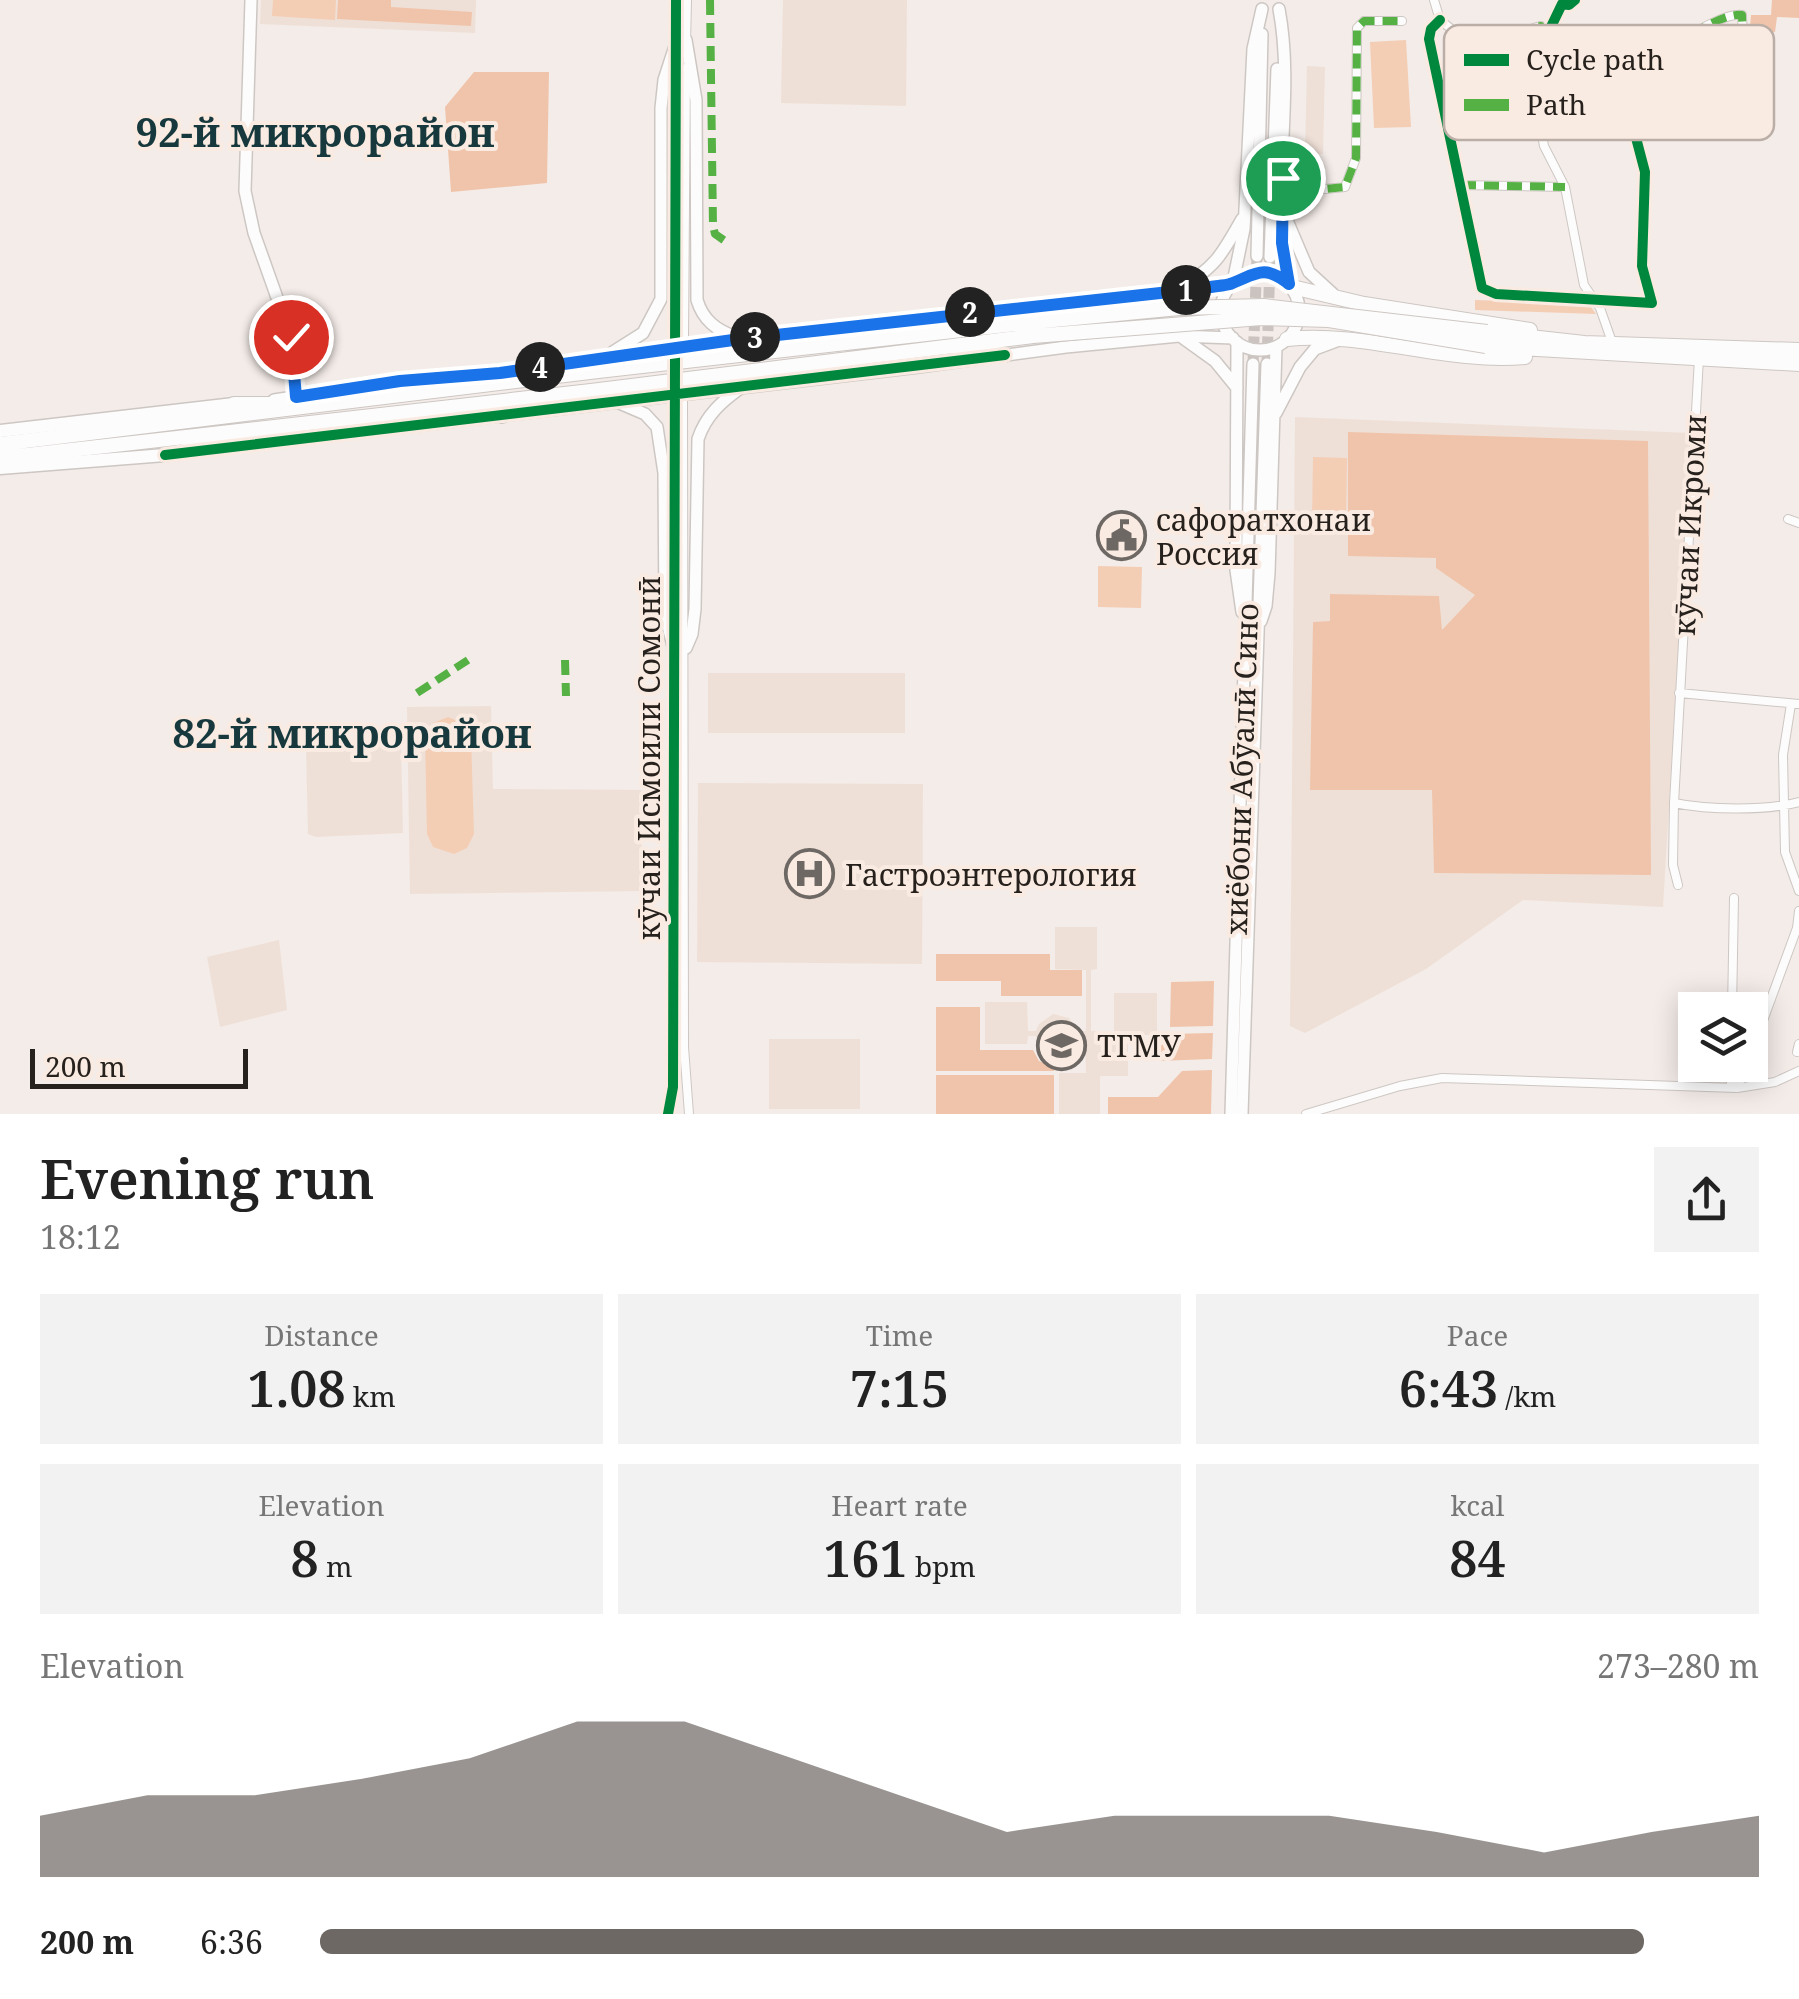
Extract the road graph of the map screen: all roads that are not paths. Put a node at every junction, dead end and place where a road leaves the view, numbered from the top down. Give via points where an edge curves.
1 (250, 0) edge
2 (676, 0) edge
3 (686, 0) edge
4 (1434, 0) edge
5 (1575, 0) edge
6 (1262, 4) edge
7 (1279, 4) edge
8 (1440, 20) junction
9 (1402, 22) dead end
10 (1446, 25) edge
11 (1552, 25) edge
12 (1709, 25) edge
13 (1742, 25) edge
14 (682, 40) junction
15 (1444, 107) edge
16 (1451, 140) edge
17 (1543, 140) edge
18 (1637, 140) edge
19 (1283, 178) junction
20 (1461, 185) junction
21 (1565, 187) junction
22 (1282, 210) junction
23 (1245, 213) junction
24 (1233, 283) junction
25 (1291, 286) junction
26 (1176, 291) junction
27 (1341, 299) junction
28 (1592, 299) junction
29 (1006, 308) junction
30 (1179, 336) junction
31 (740, 339) junction
32 (1486, 339) junction
33 (1235, 340) junction
34 (1340, 340) junction
35 (925, 341) junction
36 (1612, 342) junction
37 (1282, 343) junction
38 (1594, 343) junction
39 (1799, 350) edge
40 (1566, 352) junction
41 (1004, 354) junction
42 (598, 358) junction
43 (1699, 358) junction
44 (1260, 364) tunnel mouth
45 (1799, 364) edge
46 (500, 373) junction
47 (745, 386) junction
48 (539, 387) junction
49 (1237, 388) junction
50 (296, 397) junction
51 (613, 401) junction
52 (680, 402) dead end
53 (234, 404) junction
54 (329, 412) junction
55 (502, 416) junction
56 (1274, 417) junction
57 (5, 429) edge
58 (0, 444) edge
59 (166, 455) junction
60 (2, 467) edge
61 (1788, 519) dead end
62 (1799, 523) edge
63 (1252, 628) junction
64 (679, 647) junction
65 (1679, 693) junction
66 (1795, 704) edge
67 (672, 770) junction
68 (684, 770) junction
69 (1799, 802) edge
70 (1674, 804) junction
71 (1785, 806) junction
72 (1796, 875) edge
73 (1678, 885) dead end
74 (1799, 891) edge
75 (1734, 898) dead end
76 (1799, 910) edge
77 (1732, 992) edge
78 (1768, 1007) edge
79 (1799, 1071) edge
80 (1733, 1082) edge
81 (1737, 1082) edge
82 (1734, 1087) junction
83 (668, 1114) edge
84 (690, 1114) edge
85 (1231, 1114) edge
86 (1242, 1114) edge
87 (1306, 1114) edge

1 - 50 main road via 245,191 291,337
2 - 14 street
3 - 14 street
4 - 8 street
5 - 11 street via 1562,4
6 - 7 main road via 1264,256
6 - 23 main road via 1250,74
7 - 19 main road
8 - 10 street
8 - 15 street via 1429,39
9 - 19 street via 1364,22 1357,28 1356,158 1345,187
12 - 13 street via 1728,15 1742,15
14 - 14 street via 686,224 681,338 675,225
14 - 31 main road via 696,100 697,300 708,321
14 - 42 main road via 664,80 661,298 644,332
16 - 20 street
17 - 21 street
18 - 28 street via 1645,172 1642,266 1652,303
19 - 22 main road
20 - 21 street
20 - 28 street via 1482,288
21 - 28 street
22 - 25 main road
22 - 27 main road via 1308,272
23 - 24 main road
23 - 26 main road via 1212,268
24 - 25 main road via 1262,272
24 - 26 main road
24 - 33 main road via 1221,311
25 - 27 highway
25 - 37 main road via 1300,309
26 - 29 main road
27 - 38 highway
28 - 36 street
29 - 31 main road
29 - 35 highway
30 - 33 main road
30 - 41 main road
30 - 49 main road via 1215,360
31 - 42 main road
32 - 35 highway, bridge via 1260,318
32 - 38 highway
32 - 40 highway
33 - 37 main road via 1256,350
33 - 49 main road
34 - 37 highway
34 - 40 highway via 1505,359
34 - 56 main road via 1316,349 1300,367
35 - 41 highway
35 - 48 highway
36 - 38 highway
36 - 39 highway
37 - 56 main road
40 - 43 highway
41 - 47 main road
42 - 46 main road
43 - 45 highway
43 - 65 street, кӯчаи Икроми
44 - 63 main road, хиёбони Абӯалӣ Сино
46 - 48 highway
46 - 50 main road
47 - 51 main road
47 - 64 main road via 714,408 698,439 696,609 692,634
48 - 54 highway
48 - 55 highway
49 - 63 main road via 1236,570
50 - 53 main road
51 - 55 main road
51 - 64 main road via 636,408 658,427 665,614
52 - 64 street, кӯчаи Исмоили Сомонӣ
53 - 54 highway
53 - 57 main road
54 - 58 highway
54 - 59 highway via 272,436
54 - 60 highway
55 - 59 main road
56 - 63 main road via 1268,590
59 - 60 main road
61 - 62 street
63 - 85 main road, хиёбони Абӯалӣ Сино
63 - 86 main road, хиёбони Абӯалӣ Сино
64 - 67 street, кӯчаи Исмоили Сомонӣ
64 - 68 street, кӯчаи Исмоили Сомонӣ
65 - 66 street
65 - 70 street, кӯчаи Икроми
66 - 71 street via 1783,755
67 - 68 street
67 - 83 street, кӯчаи Исмоили Сомонӣ
68 - 84 street, кӯчаи Исмоили Сомонӣ
69 - 71 street
70 - 71 street
70 - 73 street, кӯчаи Икроми
71 - 72 street via 1785,852
72 - 74 street
75 - 77 street
76 - 78 street
79 - 82 street
80 - 82 street
81 - 82 street
82 - 87 street via 1442,1078

